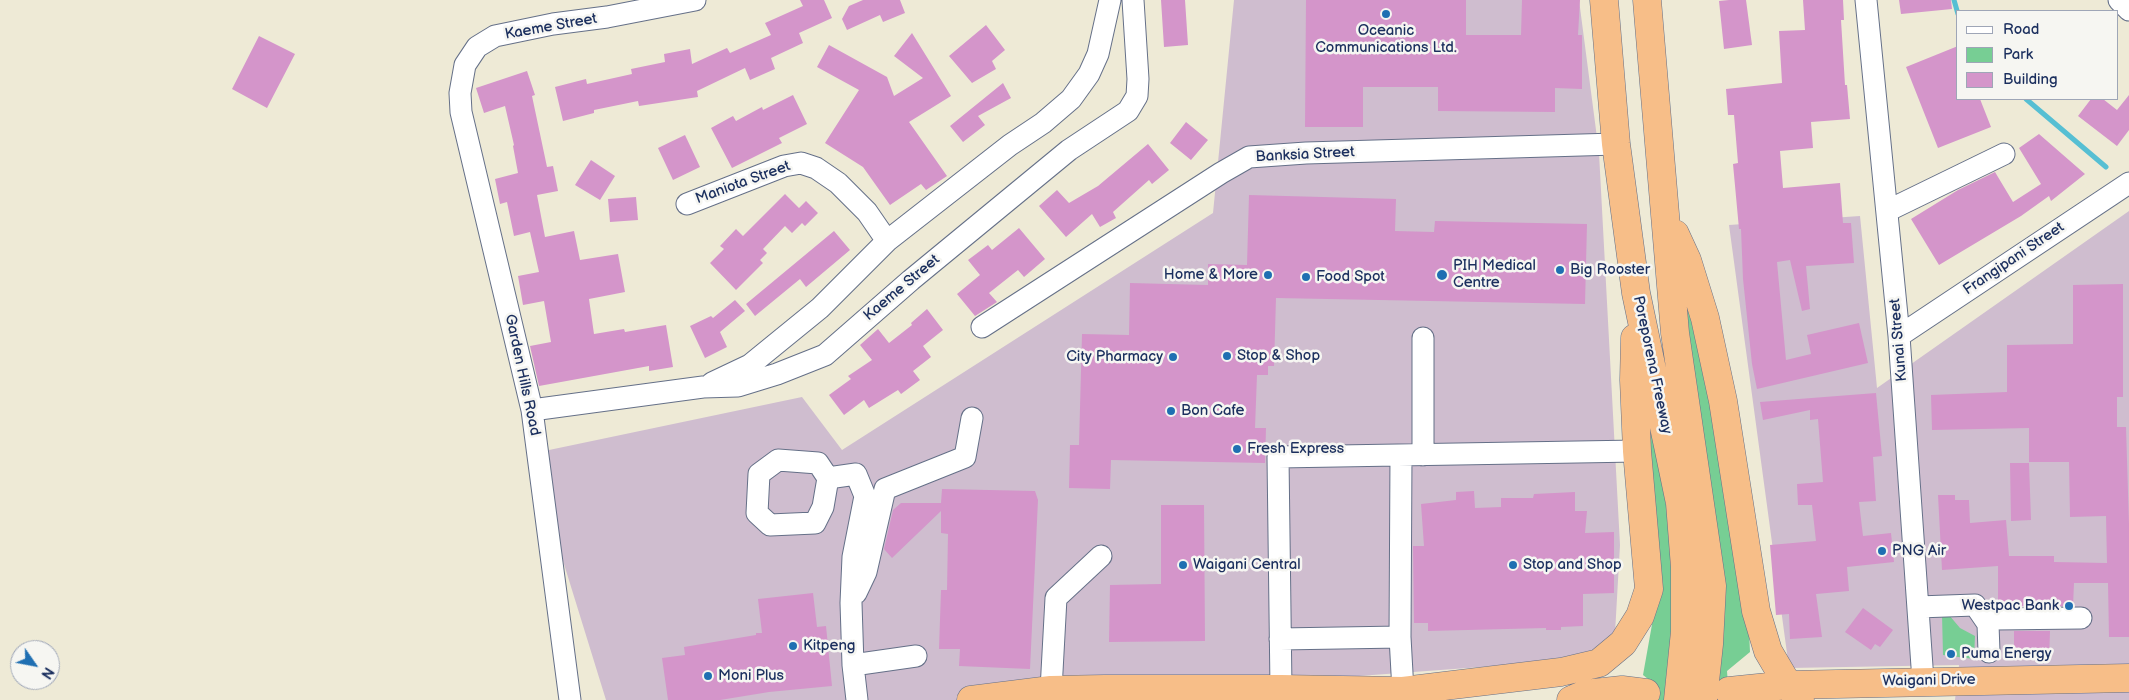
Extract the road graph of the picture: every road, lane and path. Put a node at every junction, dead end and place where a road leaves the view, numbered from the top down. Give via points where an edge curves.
1 (695, 0) edge
2 (1110, 0) edge
3 (1133, 0) edge
4 (1604, 0) edge
5 (1647, 0) edge
6 (1866, 0) edge
7 (2119, 0) edge
8 (2129, 10) edge
9 (460, 112) joint
10 (1616, 144) junction
11 (2004, 154) dead end
12 (2129, 183) edge
13 (687, 204) dead end
14 (1887, 211) junction
15 (1666, 214) junction
16 (887, 241) junction
17 (1636, 293) junction
18 (982, 327) dead end
19 (1900, 336) junction
20 (1423, 338) dead end
21 (703, 387) junction
22 (532, 410) junction
23 (972, 418) dead end
24 (1637, 451) junction
25 (1401, 455) junction
26 (1423, 455) junction
27 (828, 478) dead end
28 (1101, 556) dead end
29 (851, 602) junction
30 (1918, 607) junction
31 (2081, 618) dead end
32 (1988, 624) junction
33 (1400, 637) junction
34 (1280, 639) junction
35 (1989, 652) dead end
36 (916, 656) dead end
37 (1599, 663) junction
38 (853, 665) junction
39 (2129, 678) edge
40 (1923, 681) junction
41 (1280, 689) junction
42 (1051, 690) junction
43 (1403, 691) junction
44 (1729, 691) dead end
45 (1794, 692) edge
46 (1646, 693) dead end
47 (1579, 698) edge
48 (570, 700) edge
49 (857, 700) edge
50 (971, 700) edge
51 (1477, 700) edge
52 (1678, 700) edge
53 (1703, 700) edge

1 - 9 street, Kaeme Street via 495,36 477,47 465,65
2 - 16 street via 1098,54 1089,74 1071,99
3 - 21 street, Kaeme Street via 1138,79 1137,96 1128,111 1069,150 825,355 738,386
4 - 10 highway, Poreporena Freeway
5 - 15 highway, Poreporena Freeway
6 - 14 street, Kunai Street
7 - 8 street
9 - 22 street, Garden Hills Road
10 - 17 highway, Poreporena Freeway
10 - 18 street, Banksia Street via 1249,157
11 - 14 street
12 - 19 street, Frangipani Street
13 - 16 street, Maniota Street via 784,166 801,163 816,168 838,183 867,212
14 - 19 street, Kunai Street
15 - 45 highway via 1687,260 1705,318 1723,401 1756,611 1768,652
15 - 53 highway, Poreporena Freeway via 1675,333 1712,586 1710,644
16 - 21 street via 820,308 750,365
17 - 24 highway via 1634,380
17 - 52 highway, Poreporena Freeway via 1680,502 1685,632
19 - 30 street, Kunai Street
20 - 26 street
21 - 22 street, Kaeme Street
22 - 48 street, Garden Hills Road
23 - 29 street via 965,457 885,490 866,572
24 - 26 street
24 - 37 highway via 1649,589 1640,616 1623,642
25 - 26 street
25 - 33 street
25 - 34 street via 1278,457
27 - 29 street via 856,474 865,496 853,557
28 - 42 street via 1056,598
29 - 38 street
30 - 32 street via 1975,605
30 - 40 street, Kunai Street
31 - 32 street via 1995,619
32 - 35 street
33 - 34 street
33 - 43 street
34 - 41 street
36 - 38 street
37 - 43 highway via 1562,672
37 - 47 highway
38 - 49 street
39 - 40 highway, Waigani Drive
40 - 45 highway, Waigani Drive
41 - 42 highway
41 - 43 highway
42 - 50 highway
43 - 51 highway
44 - 45 highway, Waigani Drive
46 - 47 highway via 1622,690

